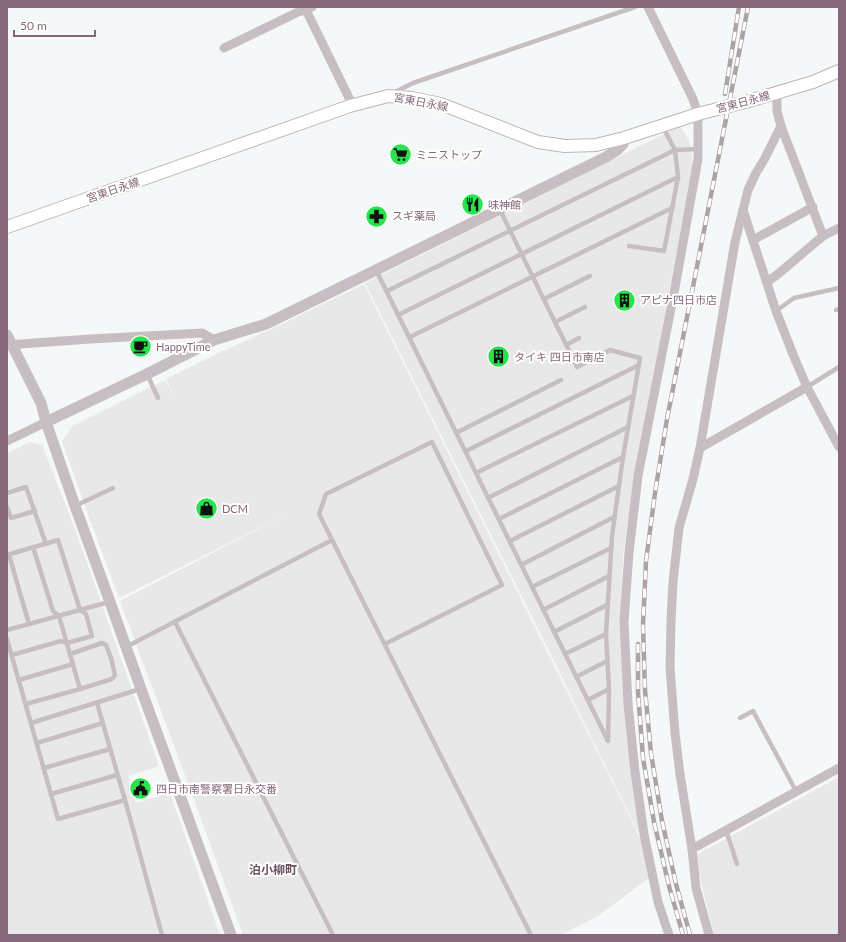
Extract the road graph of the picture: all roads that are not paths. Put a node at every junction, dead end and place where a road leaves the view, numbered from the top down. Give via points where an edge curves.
1 (634, 7) edge
2 (648, 7) edge
3 (309, 8) edge
4 (224, 48) dead end
5 (839, 71) edge
6 (777, 93) junction
7 (388, 96) junction
8 (353, 106) junction
9 (698, 114) junction
10 (662, 125) junction
11 (781, 126) junction
12 (624, 138) junction
13 (698, 149) junction
14 (675, 150) junction
15 (678, 177) junction
16 (813, 207) junction
17 (672, 208) junction
18 (499, 209) junction
19 (743, 209) junction
20 (7, 227) edge
21 (839, 228) edge
22 (510, 231) junction
23 (823, 236) junction
24 (753, 240) junction
25 (630, 246) dead end
26 (521, 254) junction
27 (376, 270) junction
28 (590, 276) dead end
29 (533, 277) junction
30 (767, 282) junction
31 (839, 288) edge
32 (387, 291) junction
33 (544, 299) junction
34 (585, 307) dead end
35 (776, 311) junction
36 (398, 315) junction
37 (555, 322) junction
38 (410, 337) junction
39 (579, 338) dead end
40 (214, 340) junction
41 (9, 342) edge
42 (566, 345) junction
43 (639, 365) junction
44 (839, 367) edge
45 (147, 374) junction
46 (561, 380) dead end
47 (808, 387) junction
48 (633, 396) junction
49 (158, 398) dead end
50 (46, 422) junction
51 (628, 427) junction
52 (456, 433) junction
53 (7, 441) edge
54 (839, 447) edge
55 (700, 448) junction
56 (466, 451) junction
57 (623, 457) junction
58 (476, 473) junction
59 (619, 486) junction
60 (113, 488) dead end
61 (7, 493) edge
62 (488, 498) junction
63 (75, 506) junction
64 (7, 507) edge
65 (35, 511) junction
66 (614, 517) junction
67 (499, 519) junction
68 (332, 540) junction
69 (510, 541) junction
70 (46, 544) junction
71 (33, 548) junction
72 (611, 548) junction
73 (8, 555) edge
74 (521, 565) junction
75 (609, 576) junction
76 (532, 586) junction
77 (110, 602) junction
78 (608, 605) junction
79 (80, 610) junction
80 (543, 610) junction
81 (59, 616) junction
82 (175, 622) junction
83 (29, 624) junction
84 (7, 630) edge
85 (554, 632) junction
86 (606, 634) junction
87 (7, 639) edge
88 (67, 643) junction
89 (385, 644) junction
90 (126, 647) junction
91 (70, 654) junction
92 (565, 654) junction
93 (12, 655) junction
94 (607, 661) junction
95 (73, 664) junction
96 (576, 677) junction
97 (19, 680) junction
98 (80, 689) junction
99 (141, 689) junction
100 (609, 689) junction
101 (588, 700) junction
102 (97, 703) junction
103 (26, 704) junction
104 (740, 718) dead end
105 (31, 723) junction
106 (103, 723) junction
107 (37, 743) junction
108 (110, 749) junction
109 (44, 768) junction
110 (839, 768) edge
111 (118, 775) junction
112 (796, 791) junction
113 (51, 794) junction
114 (125, 800) junction
115 (726, 830) junction
116 (692, 849) junction
117 (737, 864) dead end
118 (162, 935) edge
119 (231, 935) edge
120 (333, 935) edge
121 (531, 935) edge
122 (668, 935) edge
123 (709, 935) edge

1 - 7 lane via 413,83
2 - 9 street via 694,99
3 - 4 street
3 - 8 street
5 - 6 main road, 宮東日永線
6 - 9 main road, 宮東日永線
6 - 11 street via 777,111
7 - 8 main road, 宮東日永線
7 - 12 main road, 宮東日永線 via 442,104 538,142 565,146 596,145
8 - 20 main road, 宮東日永線
9 - 10 main road, 宮東日永線
9 - 13 street
10 - 12 main road, 宮東日永線
10 - 14 lane
11 - 16 street
11 - 19 street via 748,190
12 - 18 street via 623,144 606,157
13 - 14 lane
13 - 122 street via 674,293 638,476 624,622 628,704 635,772 644,834 658,902
14 - 15 lane
14 - 22 lane
15 - 17 lane
15 - 26 lane
16 - 23 street
16 - 24 street
17 - 25 lane via 664,251
17 - 29 lane
18 - 22 lane
18 - 27 street
19 - 24 street
19 - 55 street via 735,242
21 - 23 street
22 - 26 lane
22 - 32 lane
23 - 30 street
24 - 30 street
26 - 29 lane
26 - 36 lane
27 - 32 lane
27 - 40 street via 266,324
28 - 33 lane
29 - 33 lane
29 - 38 lane
30 - 35 street
31 - 35 lane via 794,298
32 - 36 lane
33 - 37 lane
34 - 37 lane
35 - 47 street
36 - 38 lane
37 - 42 lane
38 - 52 lane
39 - 42 lane
40 - 41 street via 202,333
40 - 45 street
41 - 50 street via 41,403
42 - 43 lane via 577,367 610,350 640,358
43 - 48 lane
43 - 56 lane
44 - 47 lane
45 - 49 lane
45 - 50 street
46 - 52 lane
47 - 54 street
47 - 55 street
48 - 51 lane
48 - 58 lane
50 - 53 street
50 - 63 street
51 - 57 lane
51 - 62 lane
52 - 56 lane
55 - 116 street via 679,528 673,582 670,659 680,774
56 - 58 lane
57 - 59 lane
57 - 67 lane
58 - 62 lane
59 - 66 lane
59 - 69 lane
60 - 63 lane
61 - 65 lane via 26,487
62 - 67 lane
63 - 77 street
64 - 65 lane via 11,518
65 - 70 lane
66 - 72 lane
66 - 74 lane
67 - 69 lane
68 - 82 lane
68 - 89 lane
68 - 89 lane via 319,514 326,494 432,442 502,585
69 - 74 lane
70 - 71 lane
70 - 79 lane via 58,540
71 - 73 lane
71 - 81 lane via 53,611
72 - 75 lane
72 - 76 lane
73 - 83 lane
74 - 76 lane
75 - 78 lane
75 - 80 lane
76 - 80 lane
77 - 79 lane
77 - 90 street
78 - 85 lane
78 - 86 lane
79 - 81 lane
79 - 88 lane via 86,614 92,636
80 - 85 lane
81 - 83 lane
81 - 88 lane
82 - 90 lane
82 - 120 lane
83 - 84 lane
85 - 92 lane
86 - 92 lane
86 - 94 lane
87 - 93 lane
88 - 91 lane
88 - 93 lane via 61,641
89 - 121 lane
90 - 99 street
91 - 95 lane
91 - 98 lane via 102,643 106,645 111,658 115,675 112,678
92 - 96 lane
93 - 97 lane
94 - 96 lane
94 - 100 lane
95 - 97 lane
95 - 98 lane
96 - 101 lane
97 - 103 lane
98 - 103 lane
99 - 102 lane
99 - 119 street
100 - 101 lane
100 - 101 lane via 608,741
102 - 105 lane
102 - 106 lane
103 - 105 lane
104 - 112 lane via 753,711
105 - 107 lane
106 - 107 lane
106 - 108 lane
107 - 109 lane
108 - 109 lane
108 - 111 lane
109 - 113 lane
110 - 112 street
111 - 113 lane
111 - 114 lane
112 - 115 street
113 - 114 lane via 58,818
114 - 118 lane
115 - 116 street
115 - 117 lane
116 - 123 street via 696,888

